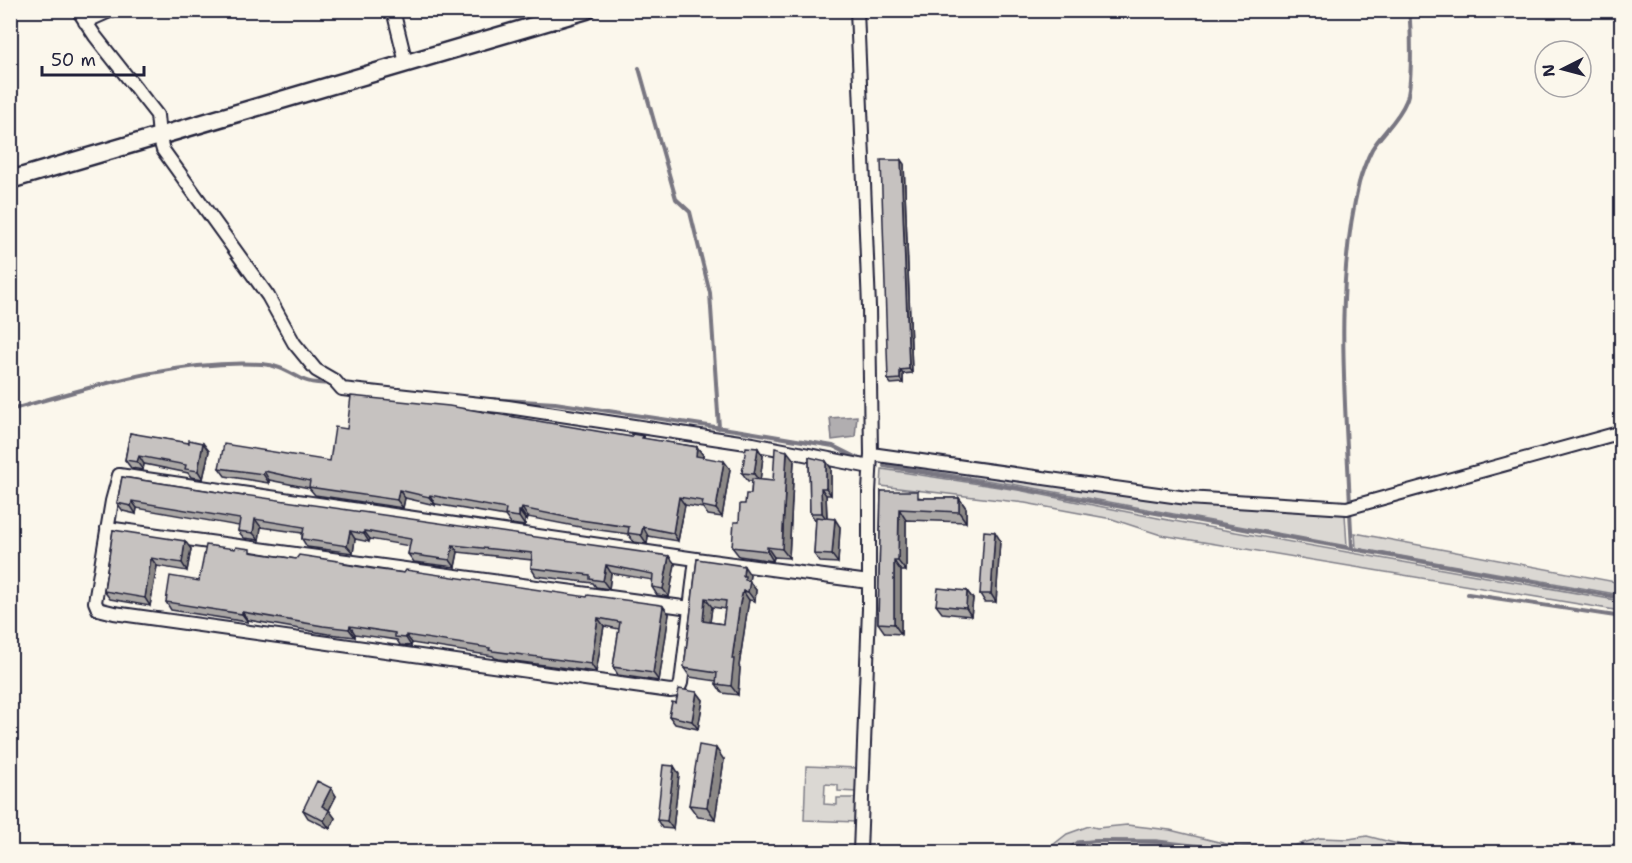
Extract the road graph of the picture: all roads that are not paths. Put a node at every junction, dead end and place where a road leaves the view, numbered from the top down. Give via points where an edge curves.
1 (78, 10) edge
2 (112, 10) edge
3 (393, 10) edge
4 (587, 10) edge
5 (857, 10) edge
6 (567, 13) edge
7 (85, 22) junction
8 (406, 63) junction
9 (159, 136) junction
10 (10, 180) edge
11 (1622, 432) edge
12 (870, 460) junction
13 (107, 528) junction
14 (696, 558) junction
15 (869, 582) junction
16 (690, 608) junction
17 (860, 852) edge

1 - 7 street
2 - 7 street
3 - 8 street
4 - 6 main road
5 - 12 street
6 - 8 main road
7 - 9 street via 157,115
8 - 9 main road
9 - 10 main road
9 - 12 street via 163,150 268,296 294,343 316,370 342,389 508,406
11 - 12 street via 1347,508 1187,498 1002,470
12 - 15 street
13 - 14 street via 119,475
13 - 16 street
13 - 16 street via 95,602 98,609 670,691 678,690 681,683
14 - 15 street
14 - 16 street
15 - 17 street

